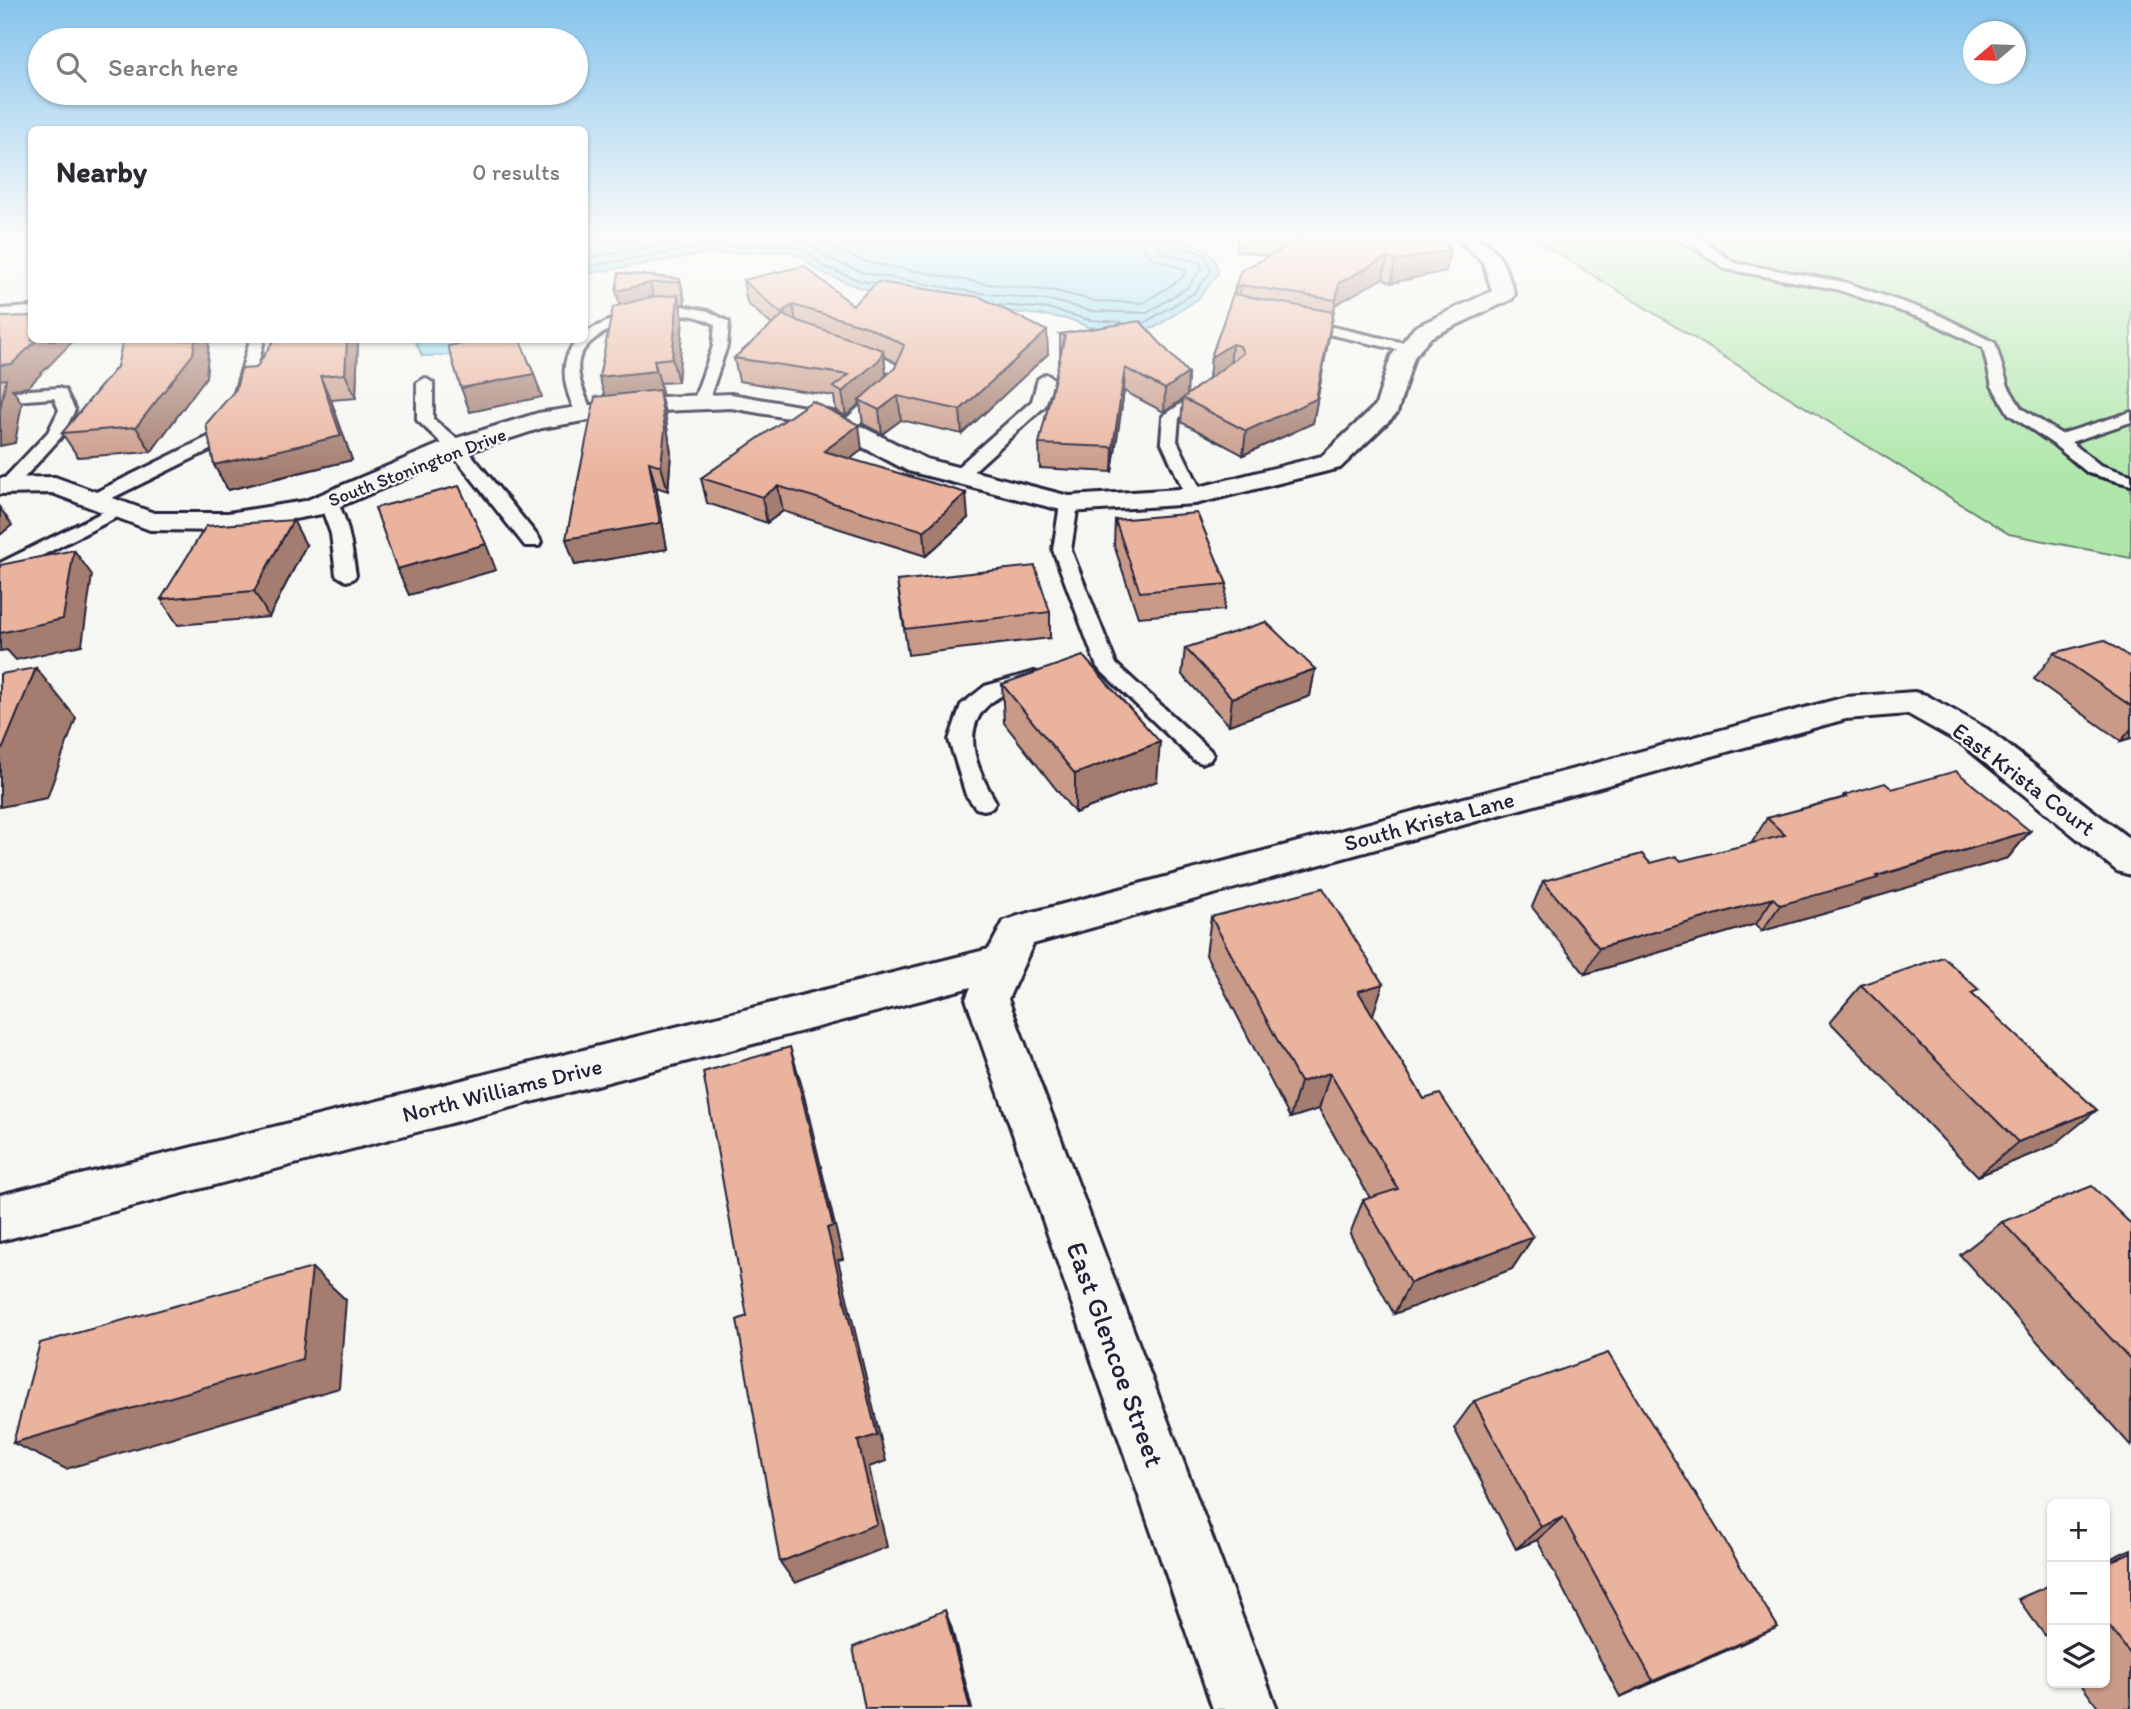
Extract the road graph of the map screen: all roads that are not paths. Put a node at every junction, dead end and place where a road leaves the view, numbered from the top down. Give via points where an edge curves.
1 (636, 316) edge
2 (706, 316) edge
3 (1458, 316) edge
4 (1928, 316) edge
5 (1288, 322) edge
6 (588, 337) edge
7 (256, 343) edge
8 (580, 343) edge
9 (1409, 348) junction
10 (839, 350) edge
11 (1046, 379) dead end
12 (1221, 381) edge
13 (425, 383) dead end
14 (0, 397) edge
15 (701, 402) junction
16 (584, 413) junction
17 (2131, 417) edge
18 (845, 428) junction
19 (2059, 440) junction
20 (456, 447) junction
21 (959, 475) junction
22 (2131, 480) edge
23 (4, 486) edge
24 (1195, 496) junction
25 (94, 500) junction
26 (328, 501) junction
27 (1069, 504) junction
28 (119, 509) junction
29 (532, 542) dead end
30 (0, 571) edge
31 (345, 576) dead end
32 (1107, 667) junction
33 (1083, 671) edge
34 (1058, 675) edge
35 (1914, 704) joint
36 (1202, 755) dead end
37 (984, 802) dead end
38 (2131, 861) edge
39 (996, 981) junction
40 (0, 1218) edge
41 (1245, 1709) edge

1 - 6 lane
2 - 15 lane via 722,322 720,346
3 - 9 street, South Stonington Drive via 1423,332
4 - 19 lane via 1990,346 2000,386 2015,411
5 - 9 lane
7 - 25 lane via 238,411 216,440
8 - 16 lane via 572,361
9 - 24 street, South Stonington Drive via 1388,408 1331,462
10 - 18 lane via 897,370 891,387
11 - 21 lane via 1040,403
12 - 24 lane via 1171,416 1169,441
13 - 20 lane via 425,420
14 - 23 lane via 59,393 67,410 55,434
15 - 16 street, South Stonington Drive
15 - 18 street, South Stonington Drive via 731,401 824,417
16 - 20 street, South Stonington Drive via 538,421
17 - 19 lane
18 - 21 street, South Stonington Drive via 917,465
19 - 22 lane via 2094,469
20 - 26 street, South Stonington Drive
20 - 29 lane
21 - 27 street, South Stonington Drive
23 - 25 street, South Stonington Drive via 55,485
24 - 27 street, South Stonington Drive
25 - 28 street, South Stonington Drive
26 - 28 street, South Stonington Drive via 312,508 228,522 150,522
26 - 31 lane via 340,534
27 - 32 lane via 1062,550
28 - 30 lane
32 - 33 lane
32 - 36 lane
34 - 37 lane via 1022,680 993,691 969,710 960,740 974,789
35 - 38 street, East Krista Court via 1975,737
35 - 39 street, South Krista Lane via 1846,708 1018,932
39 - 40 street, North Williams Drive
39 - 41 street, East Glencoe Street

